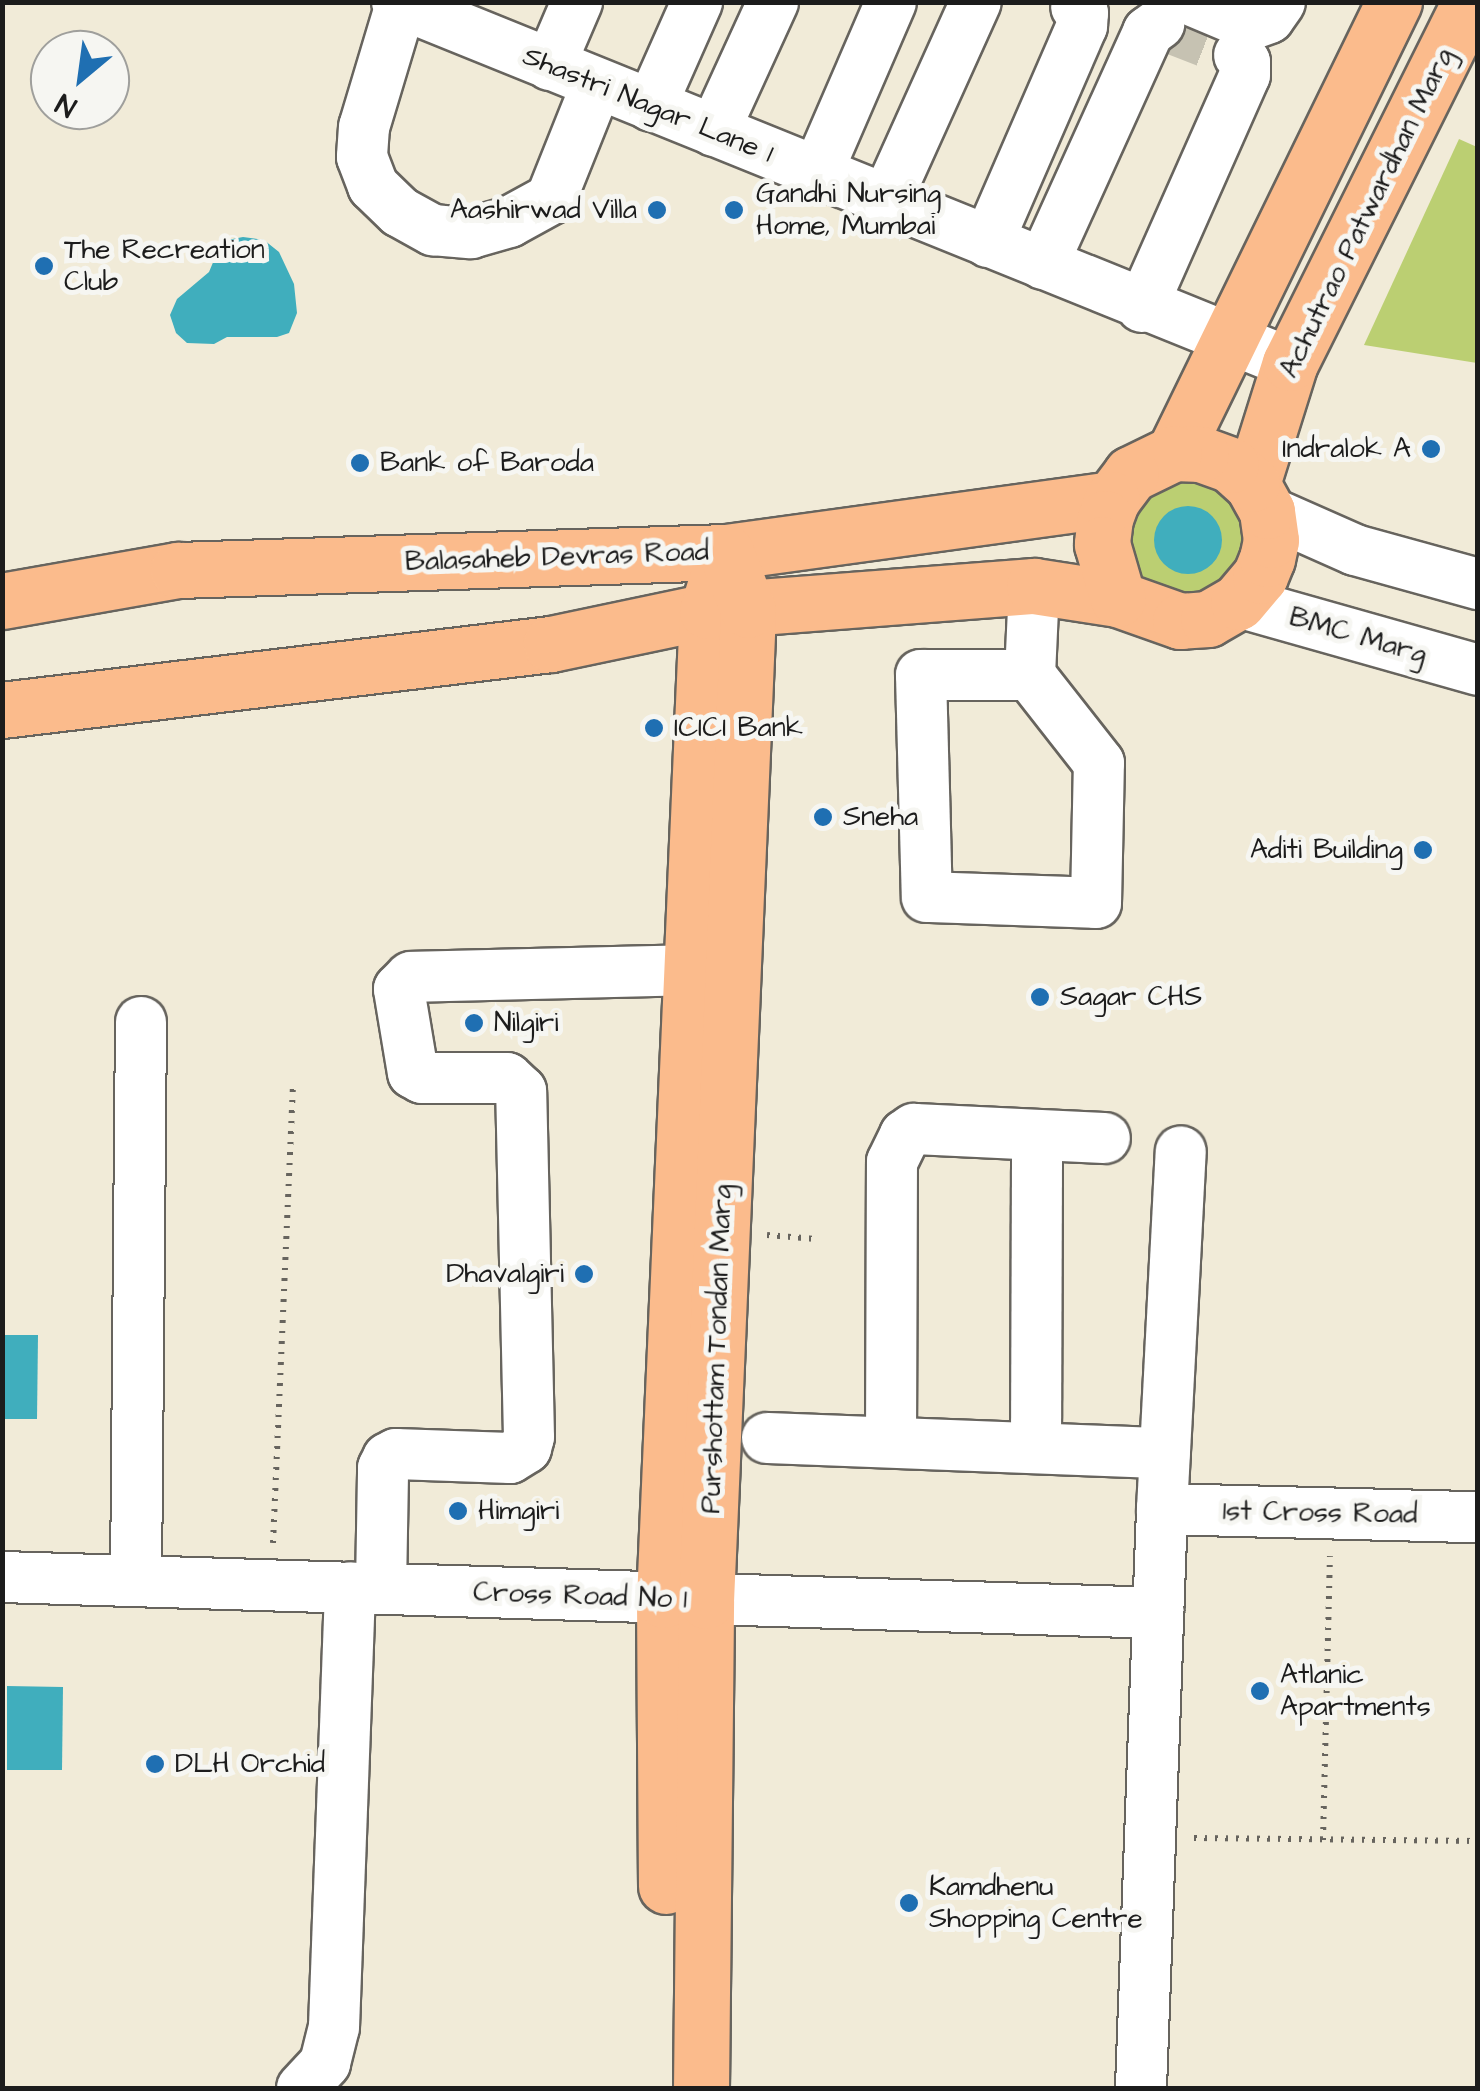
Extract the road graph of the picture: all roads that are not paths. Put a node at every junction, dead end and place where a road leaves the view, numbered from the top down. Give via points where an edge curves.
1 (578, 2) edge
2 (697, 2) edge
3 (773, 2) edge
4 (892, 2) edge
5 (976, 2) edge
6 (1280, 2) edge
7 (1394, 2) edge
8 (1470, 2) edge
9 (399, 3) edge
10 (1076, 7) dead end
11 (1177, 13) edge
12 (493, 20) edge
13 (1239, 55) dead end
14 (550, 65) junction
15 (597, 84) junction
16 (651, 106) junction
17 (714, 131) junction
18 (817, 173) junction
19 (886, 201) junction
20 (988, 242) junction
21 (1043, 264) junction
22 (1142, 307) junction
23 (1226, 339) junction
24 (1290, 363) junction
25 (1174, 453) junction
26 (1260, 498) junction
27 (1112, 500) junction
28 (726, 552) junction
29 (1478, 584) edge
30 (1034, 586) junction
31 (1118, 598) junction
32 (2, 601) edge
33 (1238, 602) junction
34 (727, 610) junction
35 (1478, 670) edge
36 (1030, 674) junction
37 (2, 710) edge
38 (720, 794) junction
39 (692, 970) junction
40 (141, 1022) dead end
41 (1037, 1135) junction
42 (1105, 1138) dead end
43 (1181, 1152) dead end
44 (767, 1438) dead end
45 (891, 1442) junction
46 (1036, 1448) junction
47 (1165, 1453) junction
48 (1162, 1509) junction
49 (1478, 1517) edge
50 (610, 1566) dead end
51 (371, 1576) junction
52 (2, 1577) edge
53 (136, 1581) junction
54 (685, 1601) junction
55 (1158, 1613) junction
56 (302, 2088) edge
57 (668, 2088) edge
58 (701, 2088) edge
59 (1141, 2088) edge

1 - 14 street
2 - 16 street
3 - 17 street
4 - 18 street
5 - 19 street
6 - 11 street via 1269,18 1250,26
7 - 23 main road
8 - 24 main road, Achutrao Patwardhan Marg
9 - 12 street, Shastri Nagar Lane 1
9 - 15 street via 364,127 362,157 374,186 400,212 433,230 470,233 551,199
10 - 20 street via 1082,26
11 - 21 street via 1148,32
12 - 14 street, Shastri Nagar Lane 1
13 - 22 street via 1245,75
14 - 15 street, Shastri Nagar Lane 1
15 - 16 street, Shastri Nagar Lane 1
16 - 17 street, Shastri Nagar Lane 1
17 - 18 street, Shastri Nagar Lane 1
18 - 19 street, Shastri Nagar Lane 1
19 - 20 street, Shastri Nagar Lane 1
20 - 21 street, Shastri Nagar Lane 1
21 - 22 street, Shastri Nagar Lane 1
22 - 23 street, Shastri Nagar Lane 1
23 - 24 street, Shastri Nagar Lane 1
23 - 25 main road
24 - 26 main road, Achutrao Patwardhan Marg
25 - 26 main road via 1230,465
25 - 27 main road via 1131,474
26 - 29 street via 1355,550
26 - 33 main road via 1270,540 1267,559
27 - 28 main road, Balasaheb Devras Road
27 - 31 main road via 1102,544
28 - 32 main road, Balasaheb Devras Road via 178,570
28 - 34 main road
30 - 31 main road
30 - 34 main road
30 - 36 street
31 - 33 main road via 1180,621 1208,619
33 - 35 street, BMC Marg
34 - 37 main road via 551,644
34 - 38 main road, Purshottam Tondan Marg
36 - 36 street via 1099,763 1096,903 927,897 921,675
38 - 39 main road, Purshottam Tondan Marg
38 - 54 main road, Purshottam Tondan Marg
39 - 51 street via 411,978 400,989 412,1073 507,1078 521,1091 529,1437 526,1448 510,1458 388,1458
39 - 54 main road, Purshottam Tondan Marg
40 - 53 street
41 - 42 street
41 - 45 street via 914,1129 898,1147 892,1162
41 - 46 street
43 - 47 street
44 - 45 street
45 - 46 street
46 - 47 street
47 - 48 street
48 - 49 street, 1st Cross Road
48 - 55 street
50 - 51 street
51 - 53 street, Cross Road No 1 via 272,1584
51 - 54 street, Cross Road No 1
51 - 56 street via 334,2028 325,2063
52 - 53 street, Cross Road No 1
54 - 55 street, Cross Road No 1
54 - 57 main road, Purshottam Tondan Marg
54 - 58 main road, Purshottam Tondan Marg
55 - 59 street

